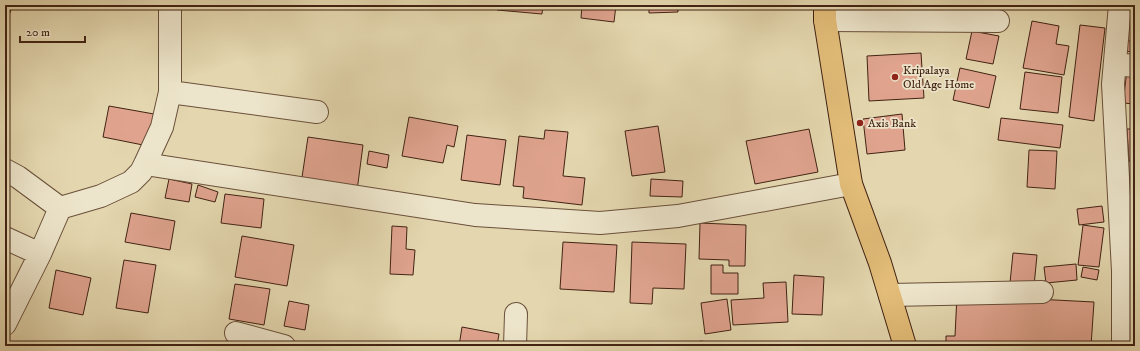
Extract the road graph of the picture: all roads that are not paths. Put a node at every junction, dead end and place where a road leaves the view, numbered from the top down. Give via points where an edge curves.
1 (170, 5) edge
2 (1120, 5) edge
3 (825, 12) edge
4 (998, 21) dead end
5 (1125, 65) edge
6 (170, 92) junction
7 (317, 112) dead end
8 (145, 164) junction
9 (5, 170) edge
10 (851, 184) junction
11 (60, 208) junction
12 (5, 238) edge
13 (40, 254) junction
14 (1129, 271) edge
15 (1042, 292) dead end
16 (890, 295) junction
17 (516, 314) dead end
18 (5, 324) edge
19 (236, 333) dead end
20 (284, 346) edge
21 (514, 346) edge
22 (905, 346) edge
23 (1123, 346) edge

1 - 6 street
2 - 5 street
3 - 4 street
3 - 10 main road
5 - 14 street via 1113,84
6 - 7 street
6 - 8 street via 162,127
8 - 10 street via 475,215 600,223 678,216
8 - 11 street via 131,182 101,196
9 - 11 street
10 - 16 main road
11 - 13 street
12 - 13 street
13 - 18 street
14 - 23 street
15 - 16 street
16 - 22 main road
17 - 21 street
19 - 20 street

